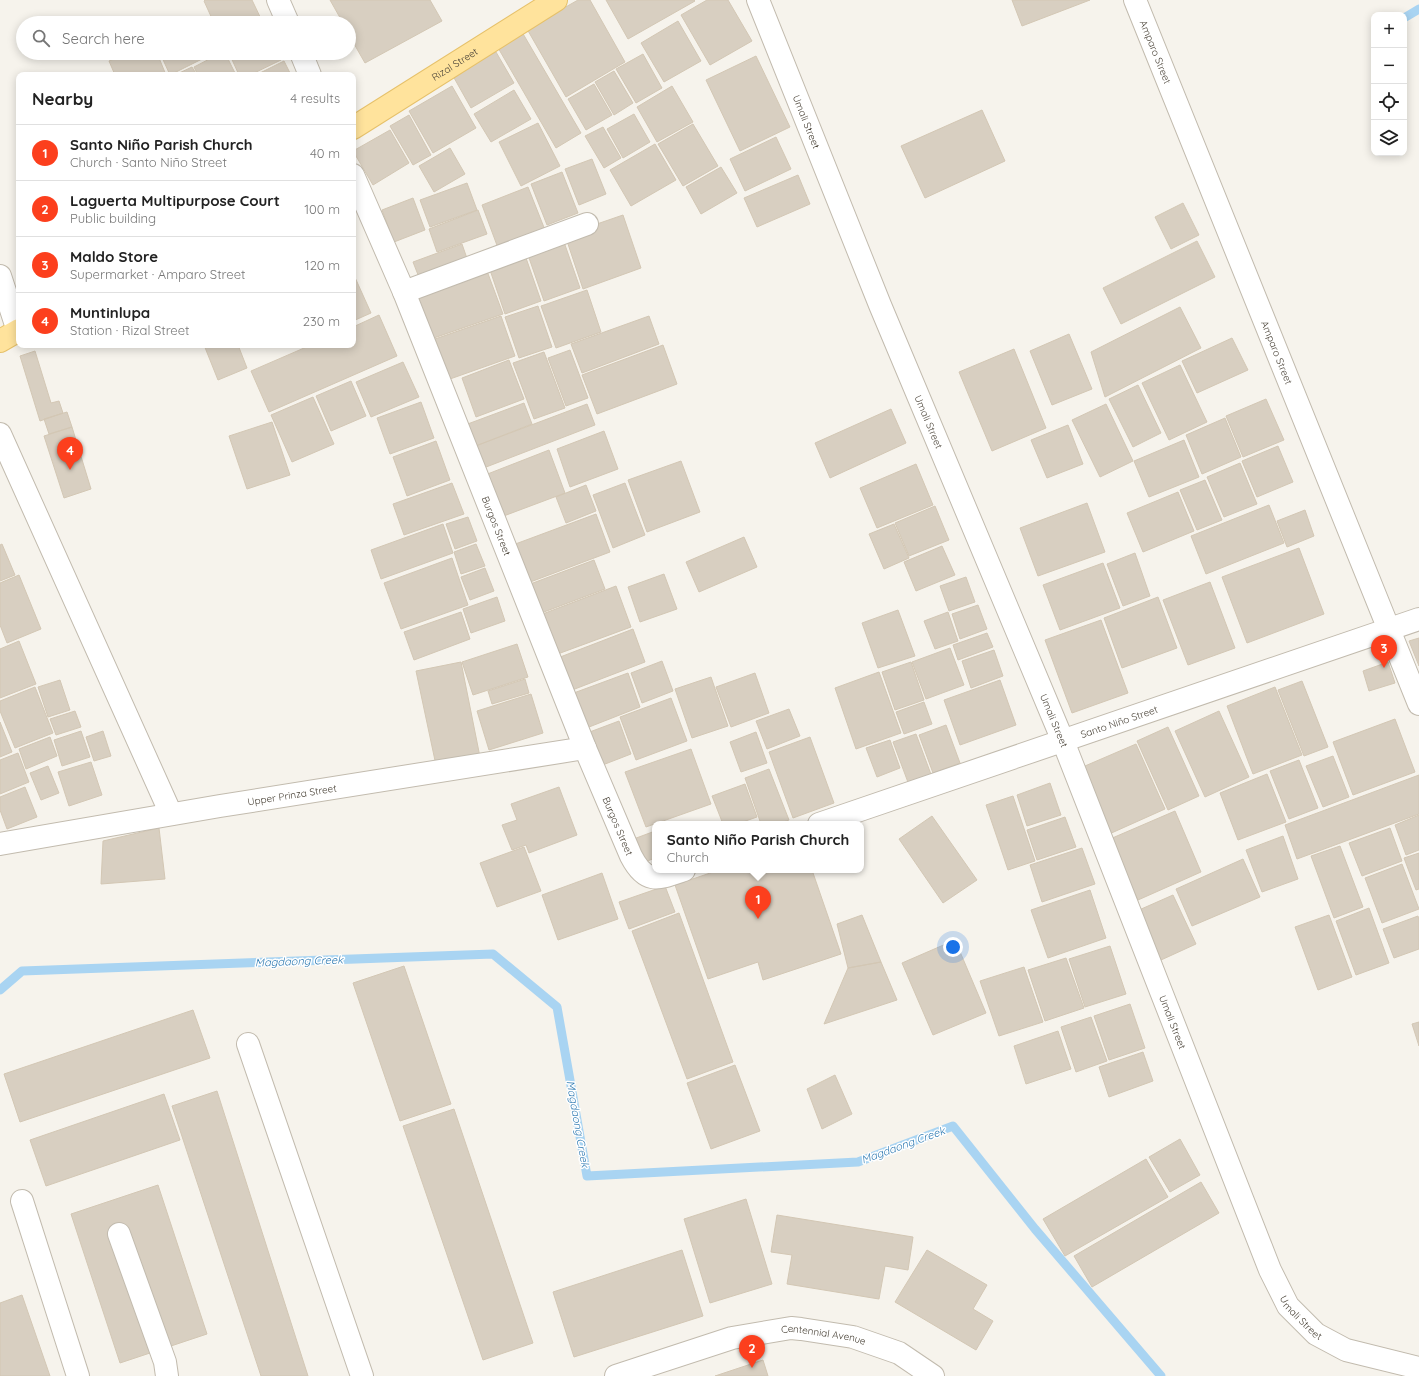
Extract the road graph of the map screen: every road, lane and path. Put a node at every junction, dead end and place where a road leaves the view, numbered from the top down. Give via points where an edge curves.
1 (278, 0) edge
2 (556, 0) edge
3 (758, 0) edge
4 (1134, 0) edge
5 (285, 16) edge
6 (304, 60) edge
7 (309, 72) edge
8 (356, 126) edge
9 (356, 182) edge
10 (587, 224) dead end
11 (0, 276) edge
12 (404, 292) junction
13 (12, 334) edge
14 (0, 434) edge
15 (1419, 618) edge
16 (1389, 630) junction
17 (1419, 704) edge
18 (1063, 741) junction
19 (585, 748) junction
20 (171, 814) junction
21 (828, 821) edge
22 (0, 844) edge
23 (675, 873) edge
24 (248, 1044) dead end
25 (22, 1200) dead end
26 (119, 1234) dead end
27 (1419, 1368) edge
28 (78, 1376) edge
29 (167, 1376) edge
30 (362, 1376) edge
31 (616, 1376) edge
32 (933, 1376) edge

1 - 5 street
2 - 8 main road, Rizal Street
3 - 18 street, Umali Street via 880,305
4 - 16 street, Amparo Street
6 - 7 street
9 - 12 street, Burgos Street
10 - 12 street
11 - 13 street
12 - 19 street, Burgos Street
14 - 20 street
15 - 16 street, Santo Niño Street
16 - 17 street, Amparo Street
16 - 18 street, Santo Niño Street
18 - 21 street, Santo Niño Street
18 - 27 street, Umali Street via 1270,1270 1288,1306 1316,1334 1346,1350
19 - 20 street, Upper Prinza Street
19 - 23 street, Burgos Street via 637,868 654,878
20 - 22 street, Upper Prinza Street
24 - 30 street
25 - 28 street
26 - 29 street via 165,1362
31 - 32 street, Centennial Avenue via 732,1338 791,1328 853,1337 899,1353

